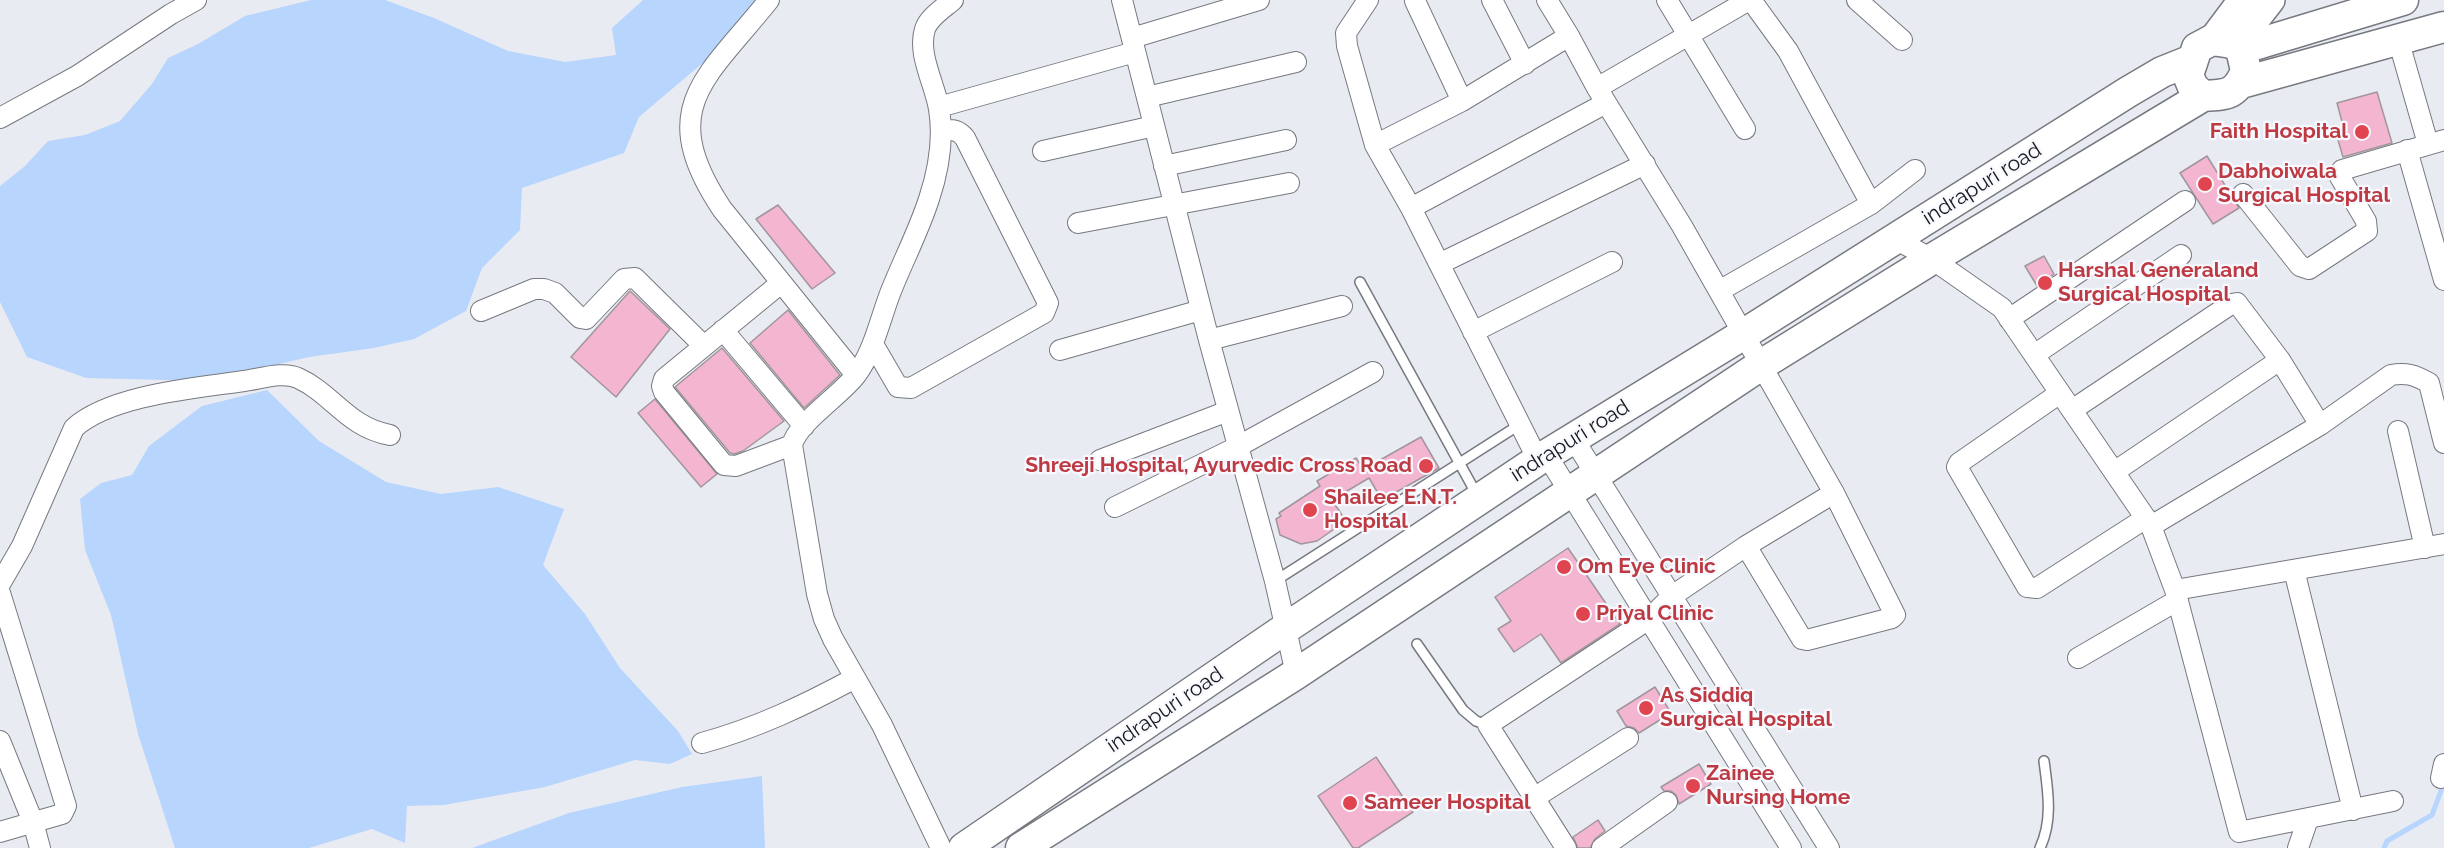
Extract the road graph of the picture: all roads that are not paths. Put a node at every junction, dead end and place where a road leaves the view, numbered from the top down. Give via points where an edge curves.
1 (196, 0) edge
2 (769, 0) edge
3 (953, 0) edge
4 (1122, 0) edge
5 (1258, 0) edge
6 (1492, 0) edge
7 (1547, 0) edge
8 (1667, 0) edge
9 (1750, 0) edge
10 (1857, 0) edge
11 (2242, 0) edge
12 (2271, 0) edge
13 (2403, 0) edge
14 (1415, 1) edge
15 (1363, 2) edge
16 (2444, 27) edge
17 (1690, 35) junction
18 (1569, 36) junction
19 (2397, 39) junction
20 (1902, 40) dead end
21 (1134, 45) junction
22 (2220, 48) junction
23 (1296, 62) dead end
24 (1525, 64) junction
25 (2241, 83) junction
26 (1601, 96) junction
27 (2203, 96) junction
28 (1147, 97) junction
29 (1462, 101) junction
30 (939, 107) junction
31 (0, 118) edge
32 (1154, 126) junction
33 (1745, 129) dead end
34 (942, 130) junction
35 (1286, 140) dead end
36 (2436, 142) edge
37 (1375, 145) junction
38 (2407, 150) junction
39 (1043, 151) dead end
40 (1645, 164) junction
41 (1164, 166) junction
42 (1915, 170) dead end
43 (1289, 183) dead end
44 (2243, 194) dead end
45 (2185, 201) dead end
46 (1174, 204) junction
47 (1871, 204) junction
48 (1411, 208) junction
49 (1078, 223) dead end
50 (1895, 238) junction
51 (2181, 255) dead end
52 (1932, 259) junction
53 (1612, 262) dead end
54 (1439, 264) junction
55 (2444, 280) edge
56 (781, 282) junction
57 (1360, 282) dead end
58 (1719, 291) junction
59 (1342, 306) dead end
60 (1201, 310) junction
61 (481, 311) dead end
62 (2009, 319) junction
63 (723, 330) junction
64 (1473, 332) junction
65 (1743, 334) junction
66 (1209, 340) junction
67 (873, 344) junction
68 (704, 346) junction
69 (1060, 350) dead end
70 (2034, 355) junction
71 (2280, 360) junction
72 (1761, 365) junction
73 (1373, 372) dead end
74 (856, 375) junction
75 (2060, 393) junction
76 (2072, 410) junction
77 (1228, 411) junction
78 (1519, 425) junction
79 (2320, 425) junction
80 (804, 426) junction
81 (2398, 431) dead end
82 (390, 435) dead end
83 (1573, 438) junction
84 (2444, 443) edge
85 (792, 446) junction
86 (1237, 447) junction
87 (1542, 457) junction
88 (1100, 460) dead end
89 (1460, 463) junction
90 (2115, 472) junction
91 (1596, 474) junction
92 (1570, 492) junction
93 (1834, 493) junction
94 (1480, 500) junction
95 (1115, 507) dead end
96 (2148, 522) junction
97 (1746, 546) junction
98 (2434, 546) edge
99 (2294, 570) junction
100 (1275, 582) junction
101 (0, 584) edge
102 (0, 593) edge
103 (2177, 595) junction
104 (1672, 596) junction
105 (1649, 619) junction
106 (1286, 628) junction
107 (1417, 644) dead end
108 (2078, 658) dead end
109 (1296, 674) junction
110 (855, 678) junction
111 (1488, 725) junction
112 (1628, 738) dead end
113 (0, 741) edge
114 (702, 743) dead end
115 (2043, 761) dead end
116 (1534, 798) junction
117 (2393, 801) dead end
118 (1667, 802) dead end
119 (2353, 810) junction
120 (2308, 819) junction
121 (33, 822) junction
122 (0, 832) edge
123 (40, 848) edge
124 (941, 848) edge
125 (964, 848) edge
126 (1021, 848) edge
127 (1566, 848) edge
128 (1602, 848) edge
129 (1791, 848) edge
130 (1829, 848) edge
131 (2040, 848) edge
132 (2298, 848) edge

1 - 31 street via 77,76
2 - 56 street via 726,49 699,89 689,116 689,139 704,183
3 - 30 street via 925,28 923,46
4 - 21 street
5 - 21 street
6 - 24 street
7 - 18 street
8 - 17 street
9 - 17 street
9 - 47 street via 1788,51
10 - 20 street
11 - 22 main road
12 - 22 main road
13 - 22 main road, indrapuri road
14 - 29 street
15 - 37 street via 1346,33 1347,46
16 - 19 main road
17 - 26 street
17 - 33 street
18 - 24 street
18 - 26 street
19 - 25 main road
19 - 36 street
21 - 28 street
21 - 30 street
22 - 25 main road via 2246,71
22 - 27 main road via 2188,75
22 - 50 main road, indrapuri road via 2162,72
23 - 28 street
24 - 29 street
25 - 27 main road via 2223,95
26 - 40 street
26 - 48 street
27 - 52 main road, indrapuri road
28 - 32 street
29 - 37 street
30 - 34 street
32 - 39 street
32 - 41 street
34 - 67 street via 929,199
34 - 67 street via 954,129 965,138 1047,308 911,388 898,387
35 - 41 street
36 - 38 street
37 - 48 street
38 - 44 street via 2342,170 2340,177 2366,221 2367,231 2309,269 2300,266
38 - 55 street
40 - 54 street
40 - 58 street
41 - 46 street
42 - 47 street
43 - 46 street
45 - 62 street
46 - 49 street
46 - 60 street
47 - 58 street
48 - 54 street
50 - 52 street
50 - 65 main road, indrapuri road
51 - 70 street
52 - 62 street via 2002,308
52 - 72 main road, indrapuri road
53 - 64 street
54 - 64 street
56 - 63 street
56 - 74 street
57 - 89 lane
58 - 65 street
59 - 66 street
60 - 66 street
60 - 69 street
61 - 68 street via 544,288 586,319 630,277
62 - 70 street
63 - 68 street
63 - 80 street
64 - 78 street
65 - 72 street
65 - 83 main road, indrapuri road
66 - 77 street
67 - 74 street
68 - 85 street via 662,386 724,465 736,466
70 - 75 street
71 - 76 street via 2240,305 2231,304
71 - 79 street
71 - 90 street
72 - 91 main road, indrapuri road
72 - 93 street
73 - 86 street
74 - 80 street
75 - 76 street
75 - 96 street via 1957,467 2027,587 2037,588
76 - 90 street
77 - 86 street
77 - 88 street
78 - 87 street
78 - 89 lane
79 - 84 street via 2391,375 2404,373 2429,383
79 - 96 street
80 - 85 street
81 - 98 street
82 - 101 street via 362,425 310,385 290,375 165,392 103,411 85,418 74,428 22,546
83 - 87 main road, indrapuri road
83 - 91 street
85 - 110 street via 817,594 833,639
86 - 95 street
86 - 100 street
87 - 92 street
87 - 94 main road, indrapuri road
89 - 94 lane
89 - 100 lane
90 - 96 street
91 - 92 main road, indrapuri road
91 - 104 street
92 - 105 street
92 - 109 main road, indrapuri road
93 - 97 street
93 - 97 street via 1895,612 1892,618 1802,639
94 - 106 main road, indrapuri road
96 - 103 street
97 - 104 street
98 - 99 street
99 - 103 street
99 - 119 street
100 - 106 street
102 - 121 street via 66,806 62,814
103 - 108 street
103 - 120 street via 2237,829 2244,832
104 - 105 street
104 - 130 street
105 - 111 street
105 - 129 street
106 - 109 street
106 - 125 main road, indrapuri road
107 - 111 lane via 1463,710
109 - 126 main road, indrapuri road
110 - 114 street via 760,725
110 - 124 street via 913,786
111 - 116 street
112 - 116 street
113 - 121 street
115 - 131 lane via 2050,799 2046,836
116 - 127 street
117 - 119 street
118 - 128 street
119 - 120 street
120 - 132 street
121 - 122 street
121 - 123 street

